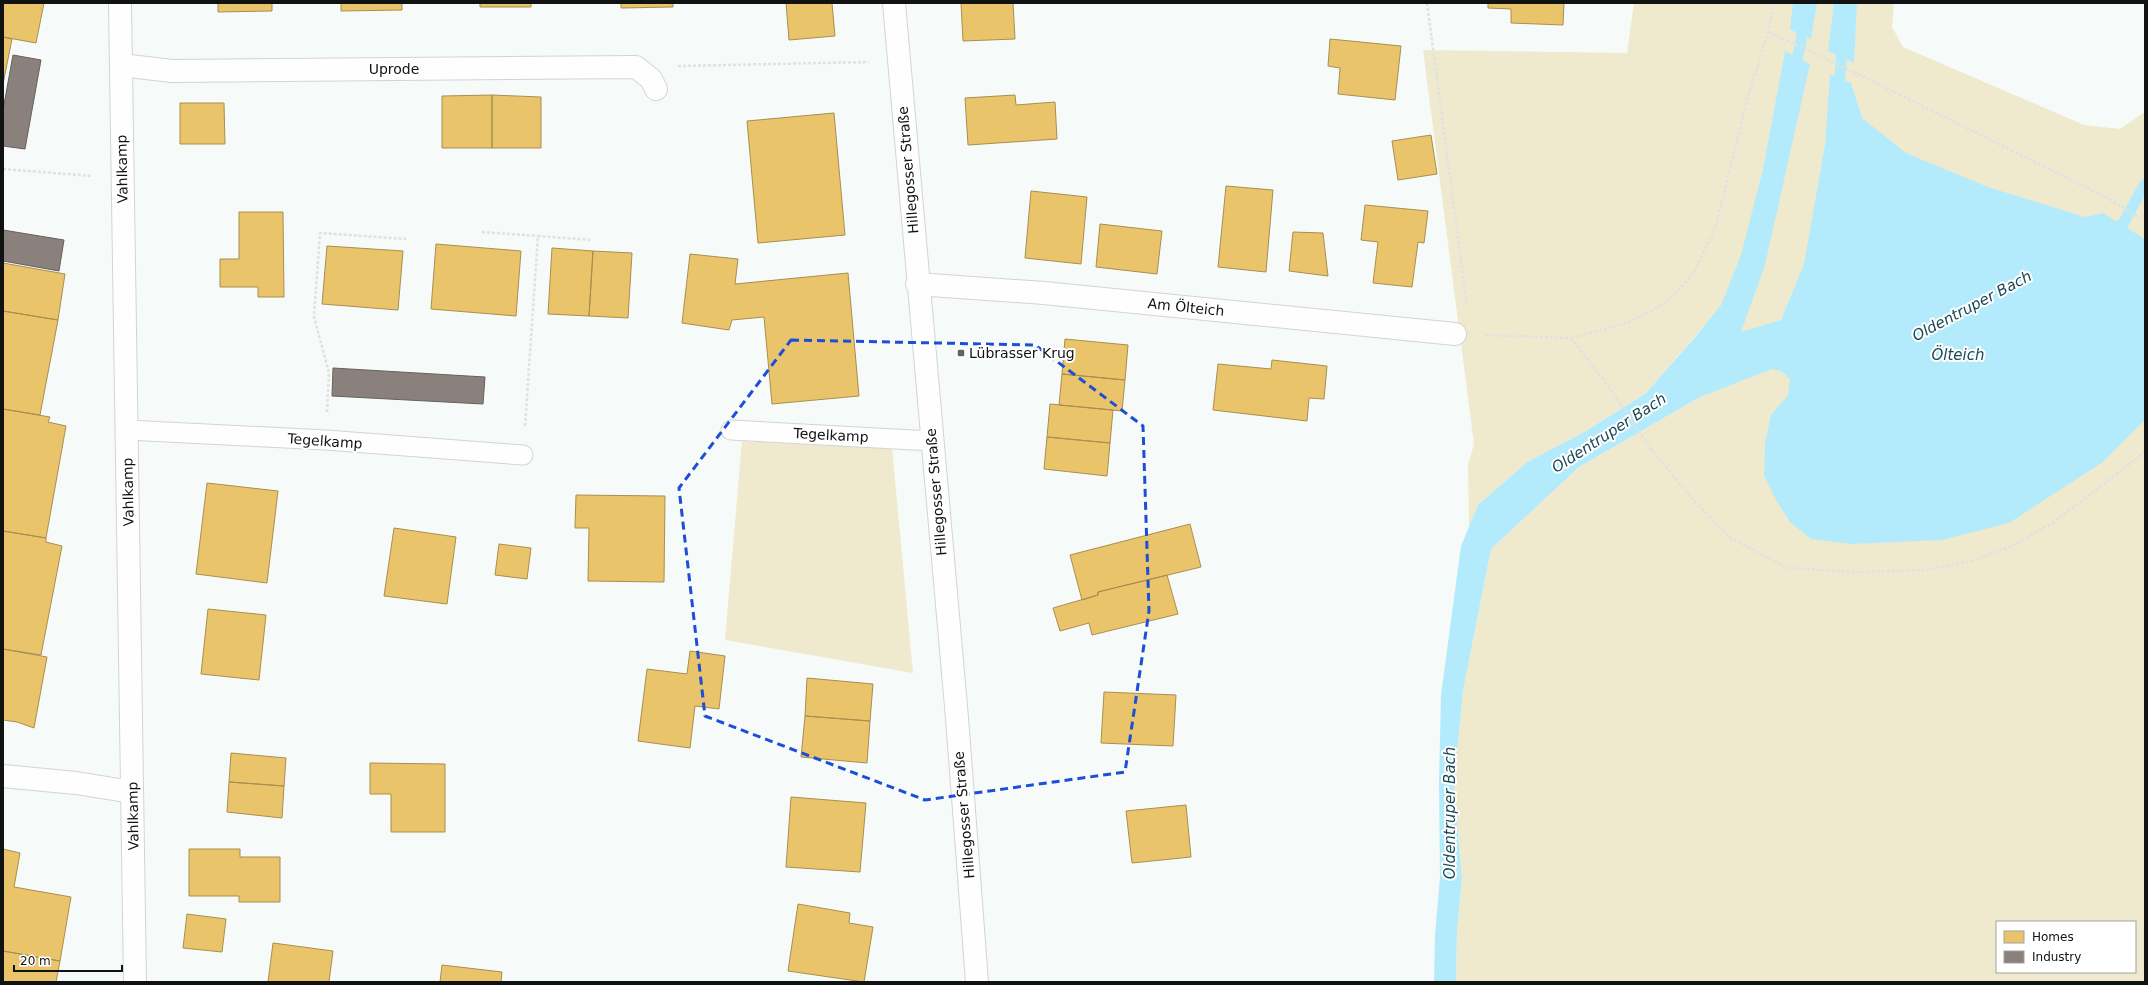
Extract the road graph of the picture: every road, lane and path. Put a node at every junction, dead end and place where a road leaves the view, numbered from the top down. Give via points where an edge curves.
1 (120, 3) edge
2 (894, 3) edge
3 (1427, 3) edge
4 (1774, 3) edge
5 (1768, 32) junction
6 (864, 63) dead end
7 (121, 65) junction
8 (636, 67) junction
9 (656, 90) dead end
10 (3, 169) edge
11 (123, 179) junction
12 (2145, 221) edge
13 (482, 232) dead end
14 (538, 236) junction
15 (406, 239) dead end
16 (591, 240) dead end
17 (917, 284) junction
18 (1468, 312) dead end
19 (1455, 334) dead end
20 (1478, 335) dead end
21 (1571, 338) junction
22 (127, 430) junction
23 (732, 430) dead end
24 (326, 440) junction
25 (932, 441) junction
26 (2145, 452) edge
27 (523, 455) joint
28 (3, 776) edge
29 (132, 792) junction
30 (135, 982) edge
31 (977, 982) edge

1 - 7 street, Vahlkamp
2 - 17 street, Hillegosser Straße
3 - 18 path
4 - 5 path
5 - 12 path via 2109,199
5 - 21 path via 1749,93 1715,230 1692,275 1665,304 1627,323
6 - 8 path
7 - 8 street, Uprode via 172,71
7 - 11 street, Vahlkamp
8 - 9 street via 651,79
10 - 11 path
11 - 22 street, Vahlkamp
13 - 14 path
14 - 16 path
14 - 27 path
15 - 24 path via 320,233 314,317 329,372
17 - 19 street, Am Ölteich via 1052,294
17 - 25 street, Hillegosser Straße
20 - 21 path
21 - 26 path via 1652,450 1687,493 1729,537 1787,568 1855,572 1925,570 1972,561 2012,546 2054,522
22 - 24 lane, Tegelkamp
22 - 29 street, Vahlkamp
23 - 25 lane, Tegelkamp
24 - 27 lane, Tegelkamp
25 - 31 street, Hillegosser Straße
28 - 29 street via 76,783
29 - 30 street, Vahlkamp

